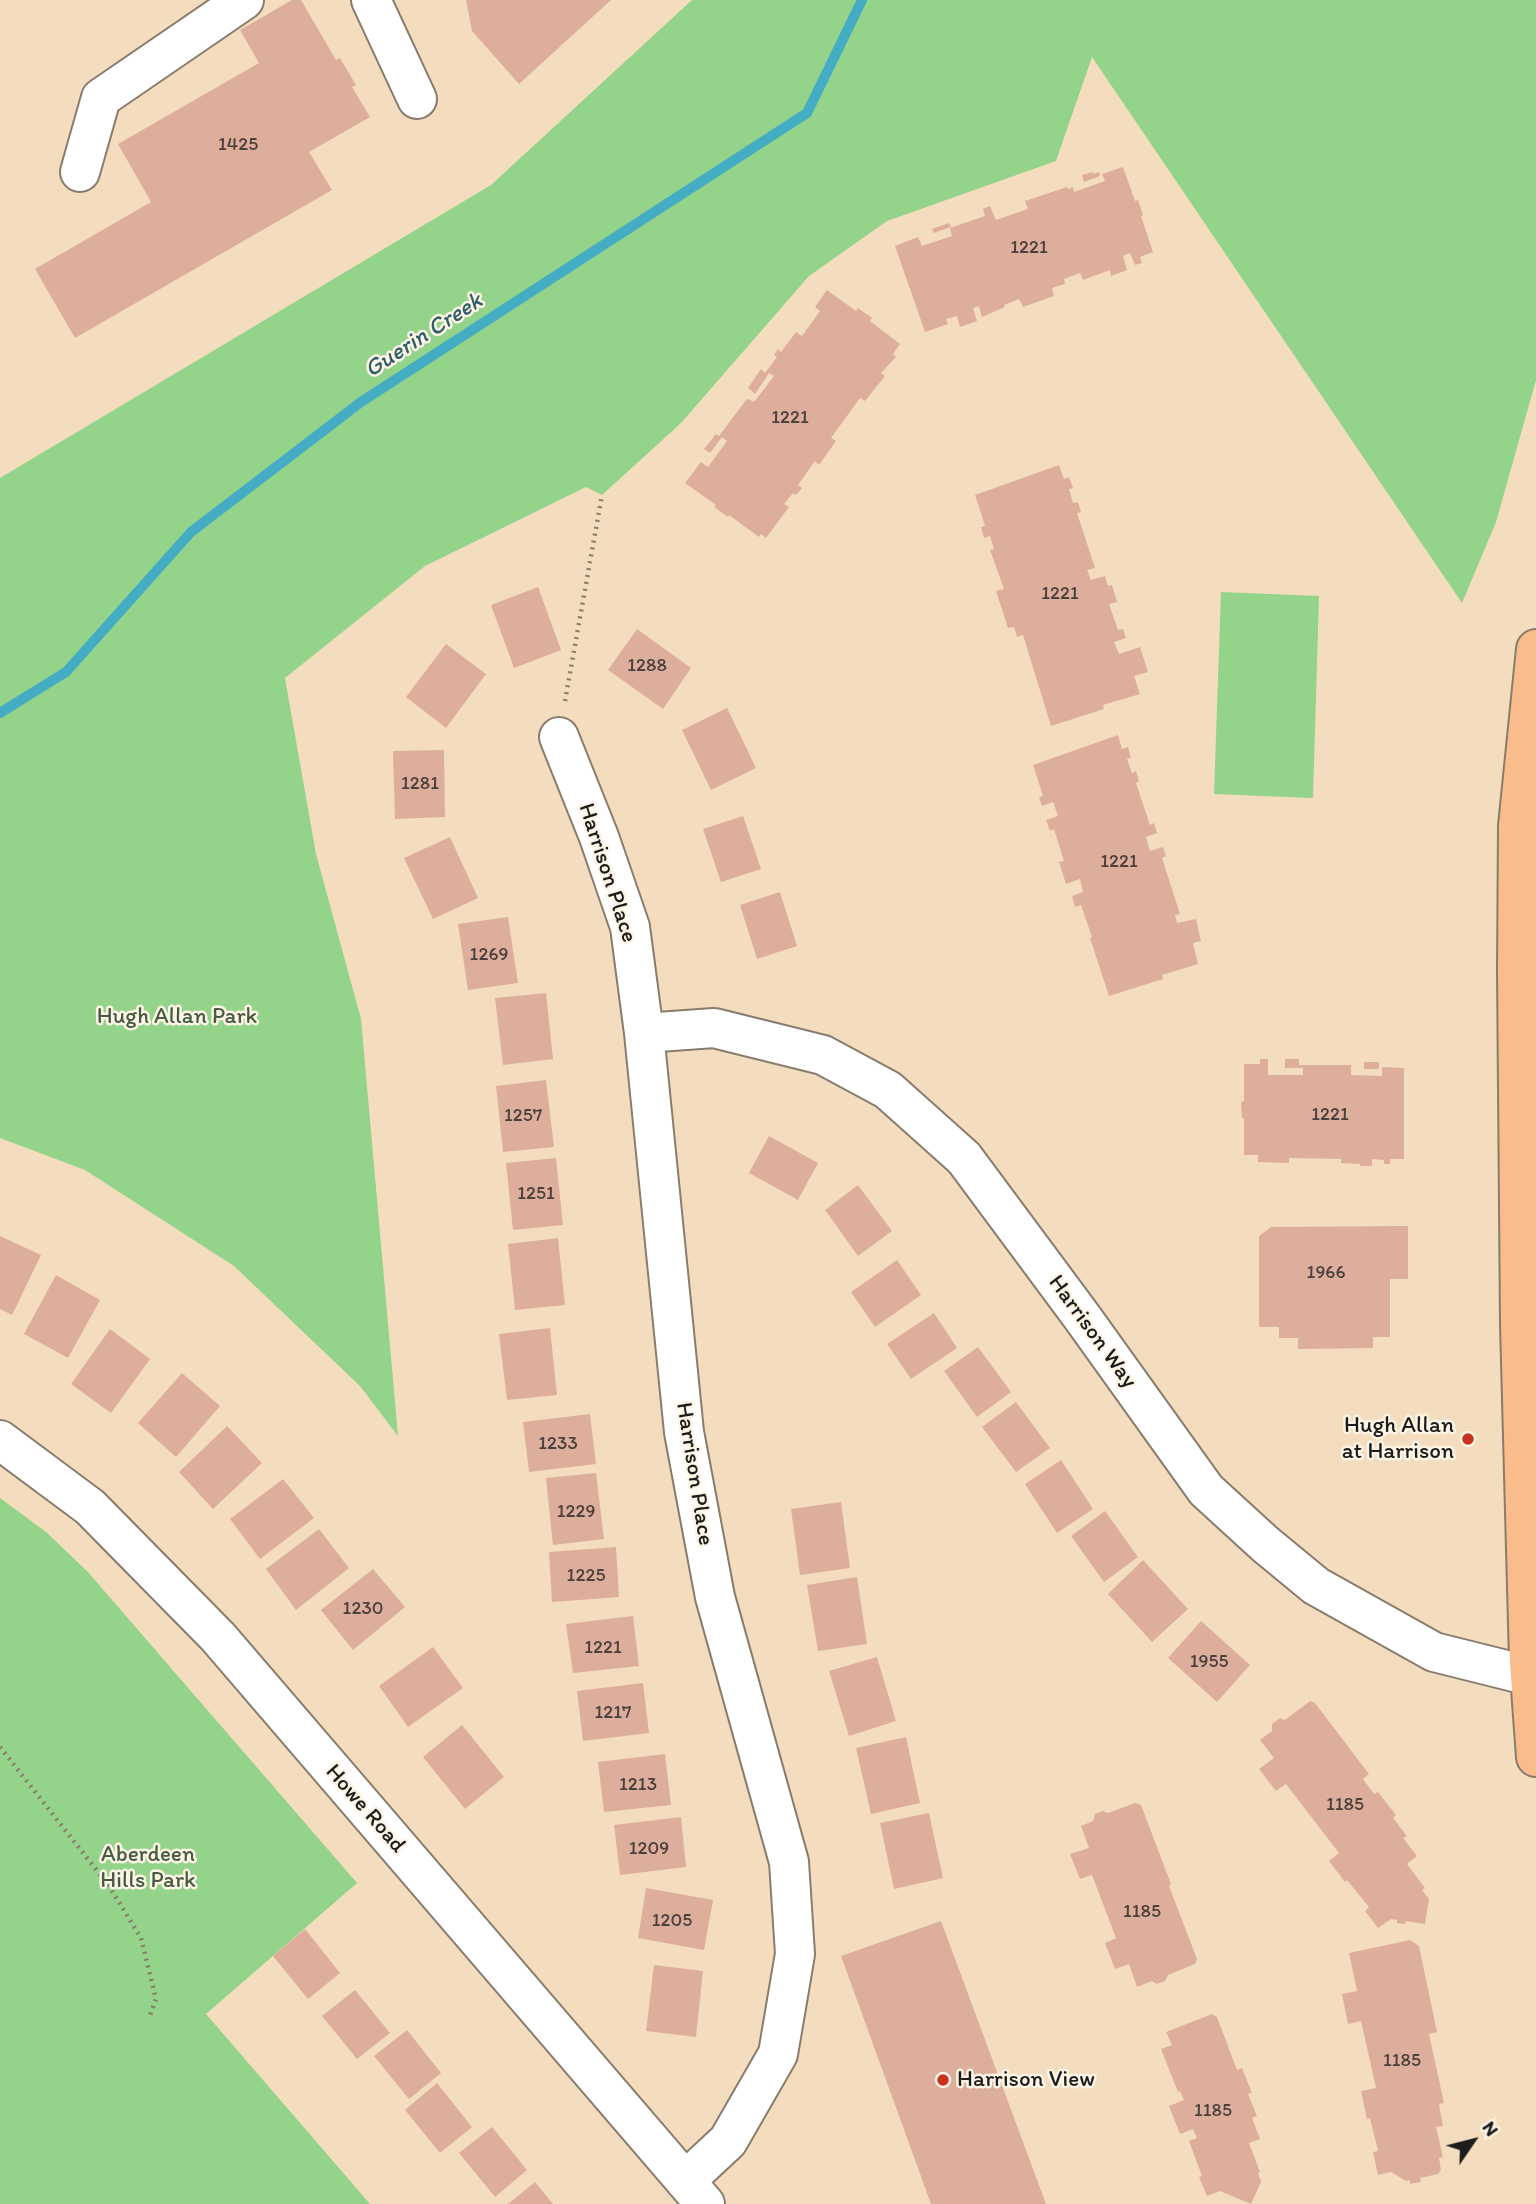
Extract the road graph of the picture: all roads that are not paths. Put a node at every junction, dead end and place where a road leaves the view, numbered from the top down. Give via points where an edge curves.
1 (244, 0) edge
2 (371, 0) edge
3 (417, 99) dead end
4 (80, 172) dead end
5 (1536, 649) edge
6 (559, 737) road end
7 (644, 1033) junction
8 (1527, 1151) edge
9 (0, 1440) edge
10 (1530, 1676) junction
11 (1536, 1757) edge
12 (695, 2192) edge

1 - 4 street via 101,98
2 - 3 street
5 - 8 main road via 1518,826
6 - 7 street, Harrison Place via 630,927
7 - 10 street, Harrison Way via 714,1028 823,1055 888,1090 964,1158 1206,1490 1265,1544 1316,1586 1434,1652
7 - 12 street, Harrison Place via 684,1432 715,1597 789,1862 795,1954 778,2054
8 - 10 main road via 1520,1324
9 - 12 street, Howe Road via 90,1507 218,1637
10 - 11 main road

